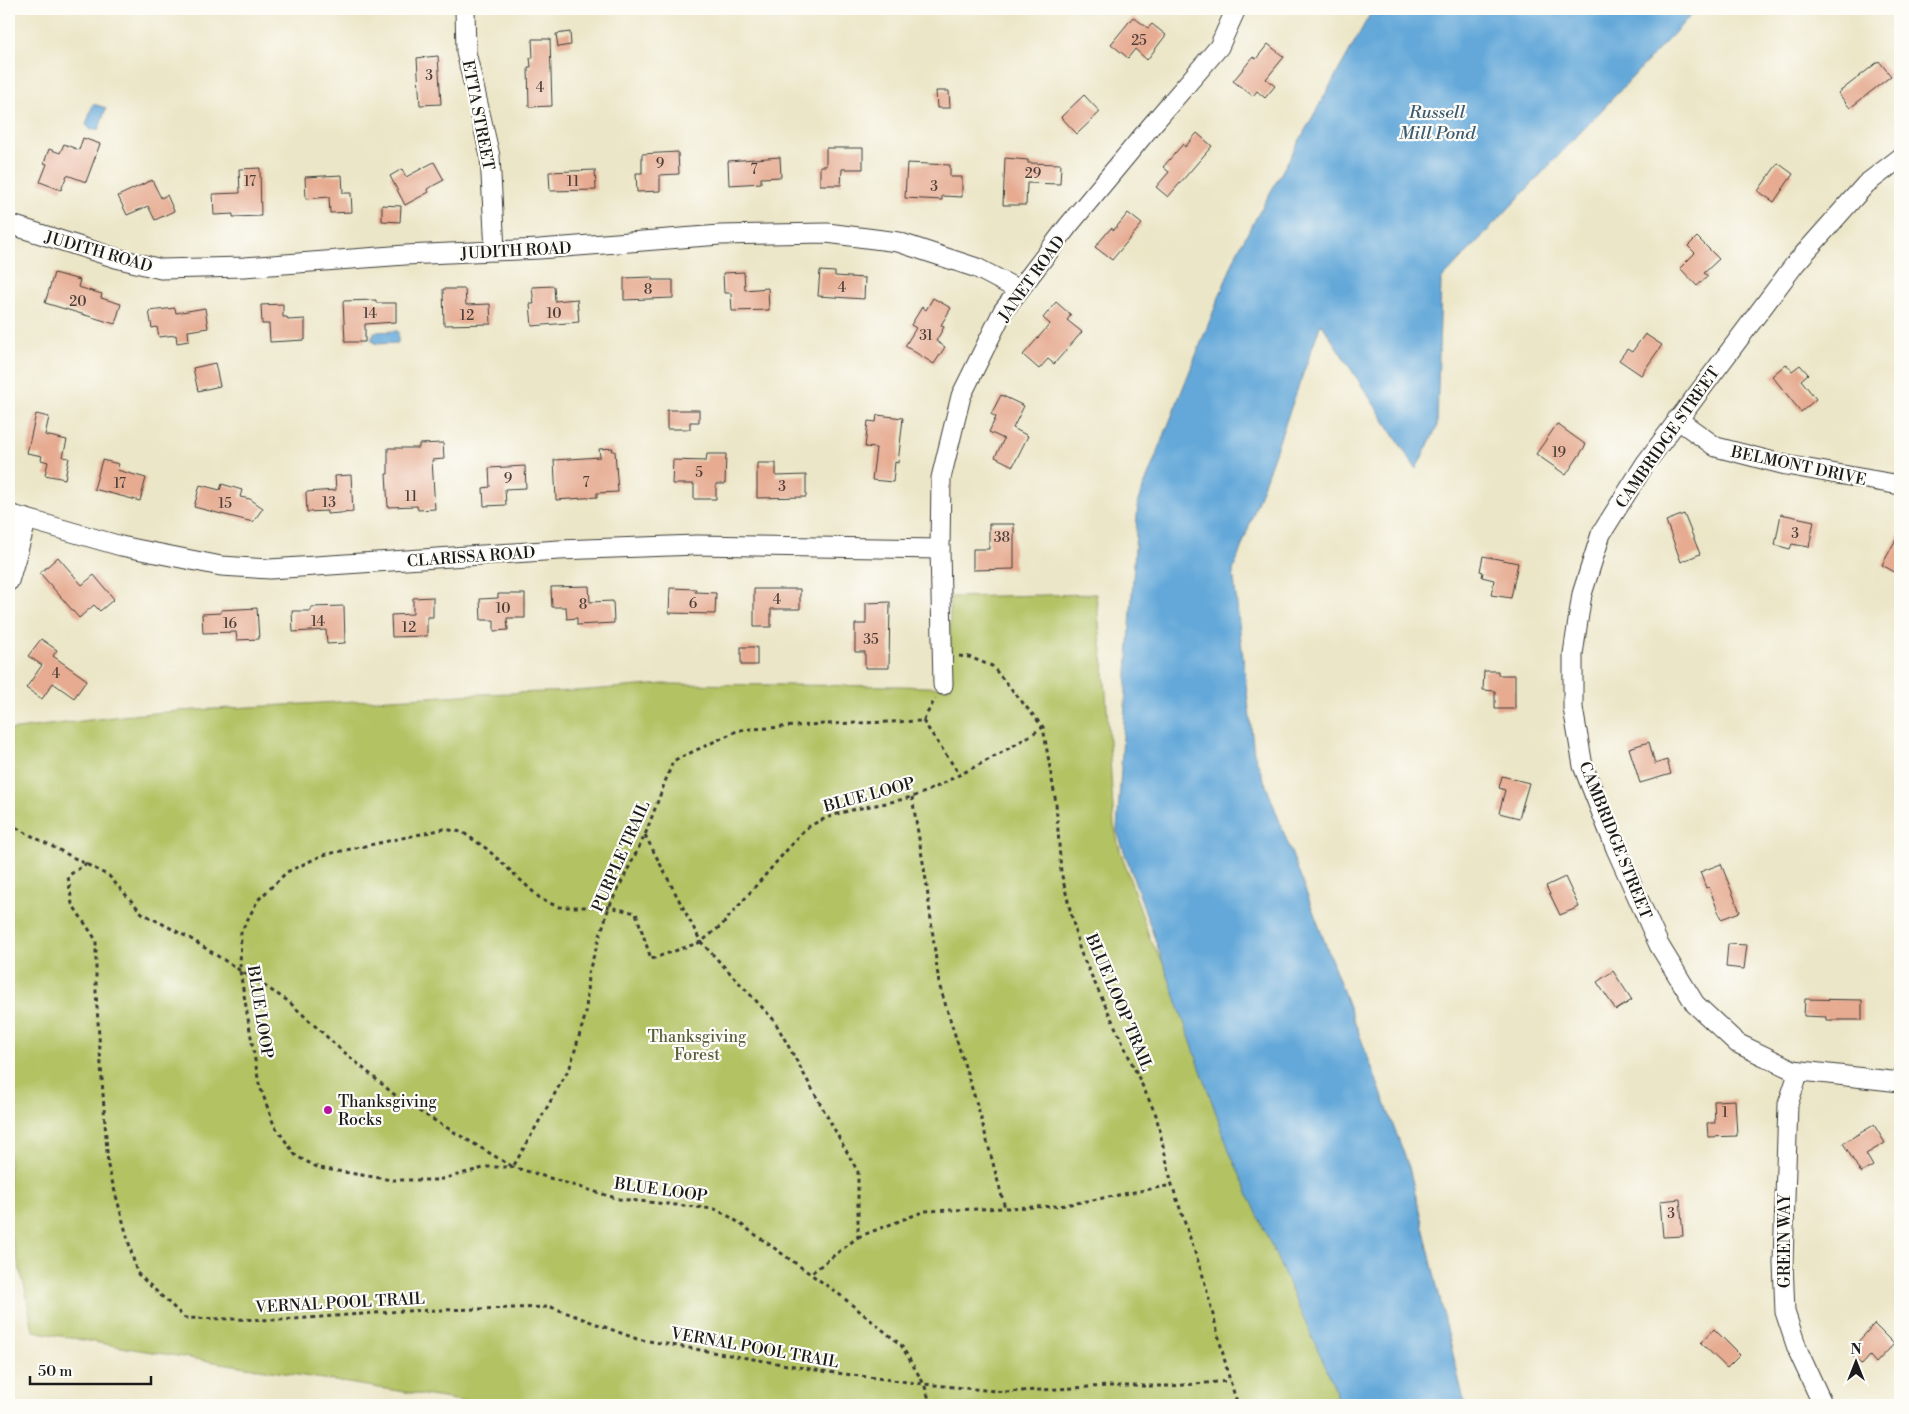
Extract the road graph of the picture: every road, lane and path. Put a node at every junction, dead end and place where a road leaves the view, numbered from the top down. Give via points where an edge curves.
1 (465, 9) edge
2 (1236, 9) edge
3 (1900, 158) edge
4 (9, 224) edge
5 (495, 251) junction
6 (1019, 290) junction
7 (1677, 419) junction
8 (1900, 485) edge
9 (9, 514) edge
10 (27, 519) junction
11 (940, 549) junction
12 (9, 581) edge
13 (942, 655) junction
14 (943, 686) joint
15 (923, 721) junction
16 (1043, 727) junction
17 (960, 775) junction
18 (912, 797) junction
19 (9, 824) edge
20 (645, 836) junction
21 (87, 863) junction
22 (608, 907) junction
23 (701, 942) junction
24 (240, 971) junction
25 (1799, 1071) junction
26 (1900, 1082) edge
27 (513, 1168) junction
28 (1172, 1185) junction
29 (1005, 1208) junction
30 (858, 1237) junction
31 (810, 1274) junction
32 (1230, 1381) junction
33 (924, 1384) junction
34 (931, 1405) edge
35 (1238, 1405) edge
36 (1823, 1405) edge

1 - 5 street, ETTA STREET via 466,52 490,156
2 - 6 street, JANET ROAD via 1219,47 1150,126
3 - 7 street, CAMBRIDGE STREET via 1866,184 1796,264
4 - 5 street, JUDITH ROAD via 161,269
5 - 6 street, JUDITH ROAD via 720,235 827,233 898,242 977,268
6 - 11 street, JANET ROAD via 1003,311 961,396 941,478
7 - 8 street, BELMONT DRIVE via 1716,447 1786,465
7 - 25 street, CAMBRIDGE STREET via 1601,534 1582,594 1573,654 1573,708 1584,766 1616,849 1660,944 1695,1004 1737,1043
9 - 10 street, CLARISSA ROAD
10 - 11 street, CLARISSA ROAD via 121,546 221,566 270,569 559,550 678,546
10 - 12 street
11 - 13 street, JANET ROAD
13 - 14 street, JANET ROAD
13 - 16 path via 969,657 992,666
14 - 15 path
15 - 17 path
15 - 20 path, PURPLE TRAIL via 740,730 673,761
16 - 17 path, BLUE LOOP via 1009,750
16 - 28 path, BLUE LOOP TRAIL via 1056,803 1061,872 1080,951 1156,1115
17 - 18 path, BLUE LOOP
18 - 23 path, BLUE LOOP via 853,809 805,829 722,925
18 - 29 path via 939,984
19 - 21 path
20 - 22 path, PURPLE TRAIL
20 - 23 path
21 - 24 path via 108,876 142,913 191,939
21 - 33 path, VERNAL POOL TRAIL via 68,876 72,904 96,940 96,993 108,1166 137,1273 184,1318 280,1320 404,1311 551,1307 637,1339 828,1372
22 - 23 path, BLUE LOOP via 636,913 651,959
22 - 24 path, BLUE LOOP via 559,907 542,900 487,849 462,832 444,829 324,855 287,872 258,900 241,932
22 - 27 path, PURPLE TRAIL via 588,974 586,1014 570,1067
23 - 30 path via 774,1020 858,1172
24 - 27 path via 288,1000 402,1101
24 - 27 path, BLUE LOOP via 259,1084 274,1125 296,1156 318,1168 392,1180 438,1180 487,1168
25 - 26 street, CAMBRIDGE STREET
25 - 36 street, GREEN WAY via 1788,1104 1782,1262 1785,1312 1798,1351
27 - 31 path, BLUE LOOP via 619,1199 715,1209
28 - 29 path via 1060,1206
28 - 32 path, BLUE LOOP TRAIL via 1203,1276
29 - 30 path via 925,1211
30 - 31 path
31 - 33 path, BLUE LOOP via 901,1346
32 - 33 path via 1005,1392
32 - 35 path, BLUE LOOP TRAIL
33 - 34 path, BLUE LOOP

